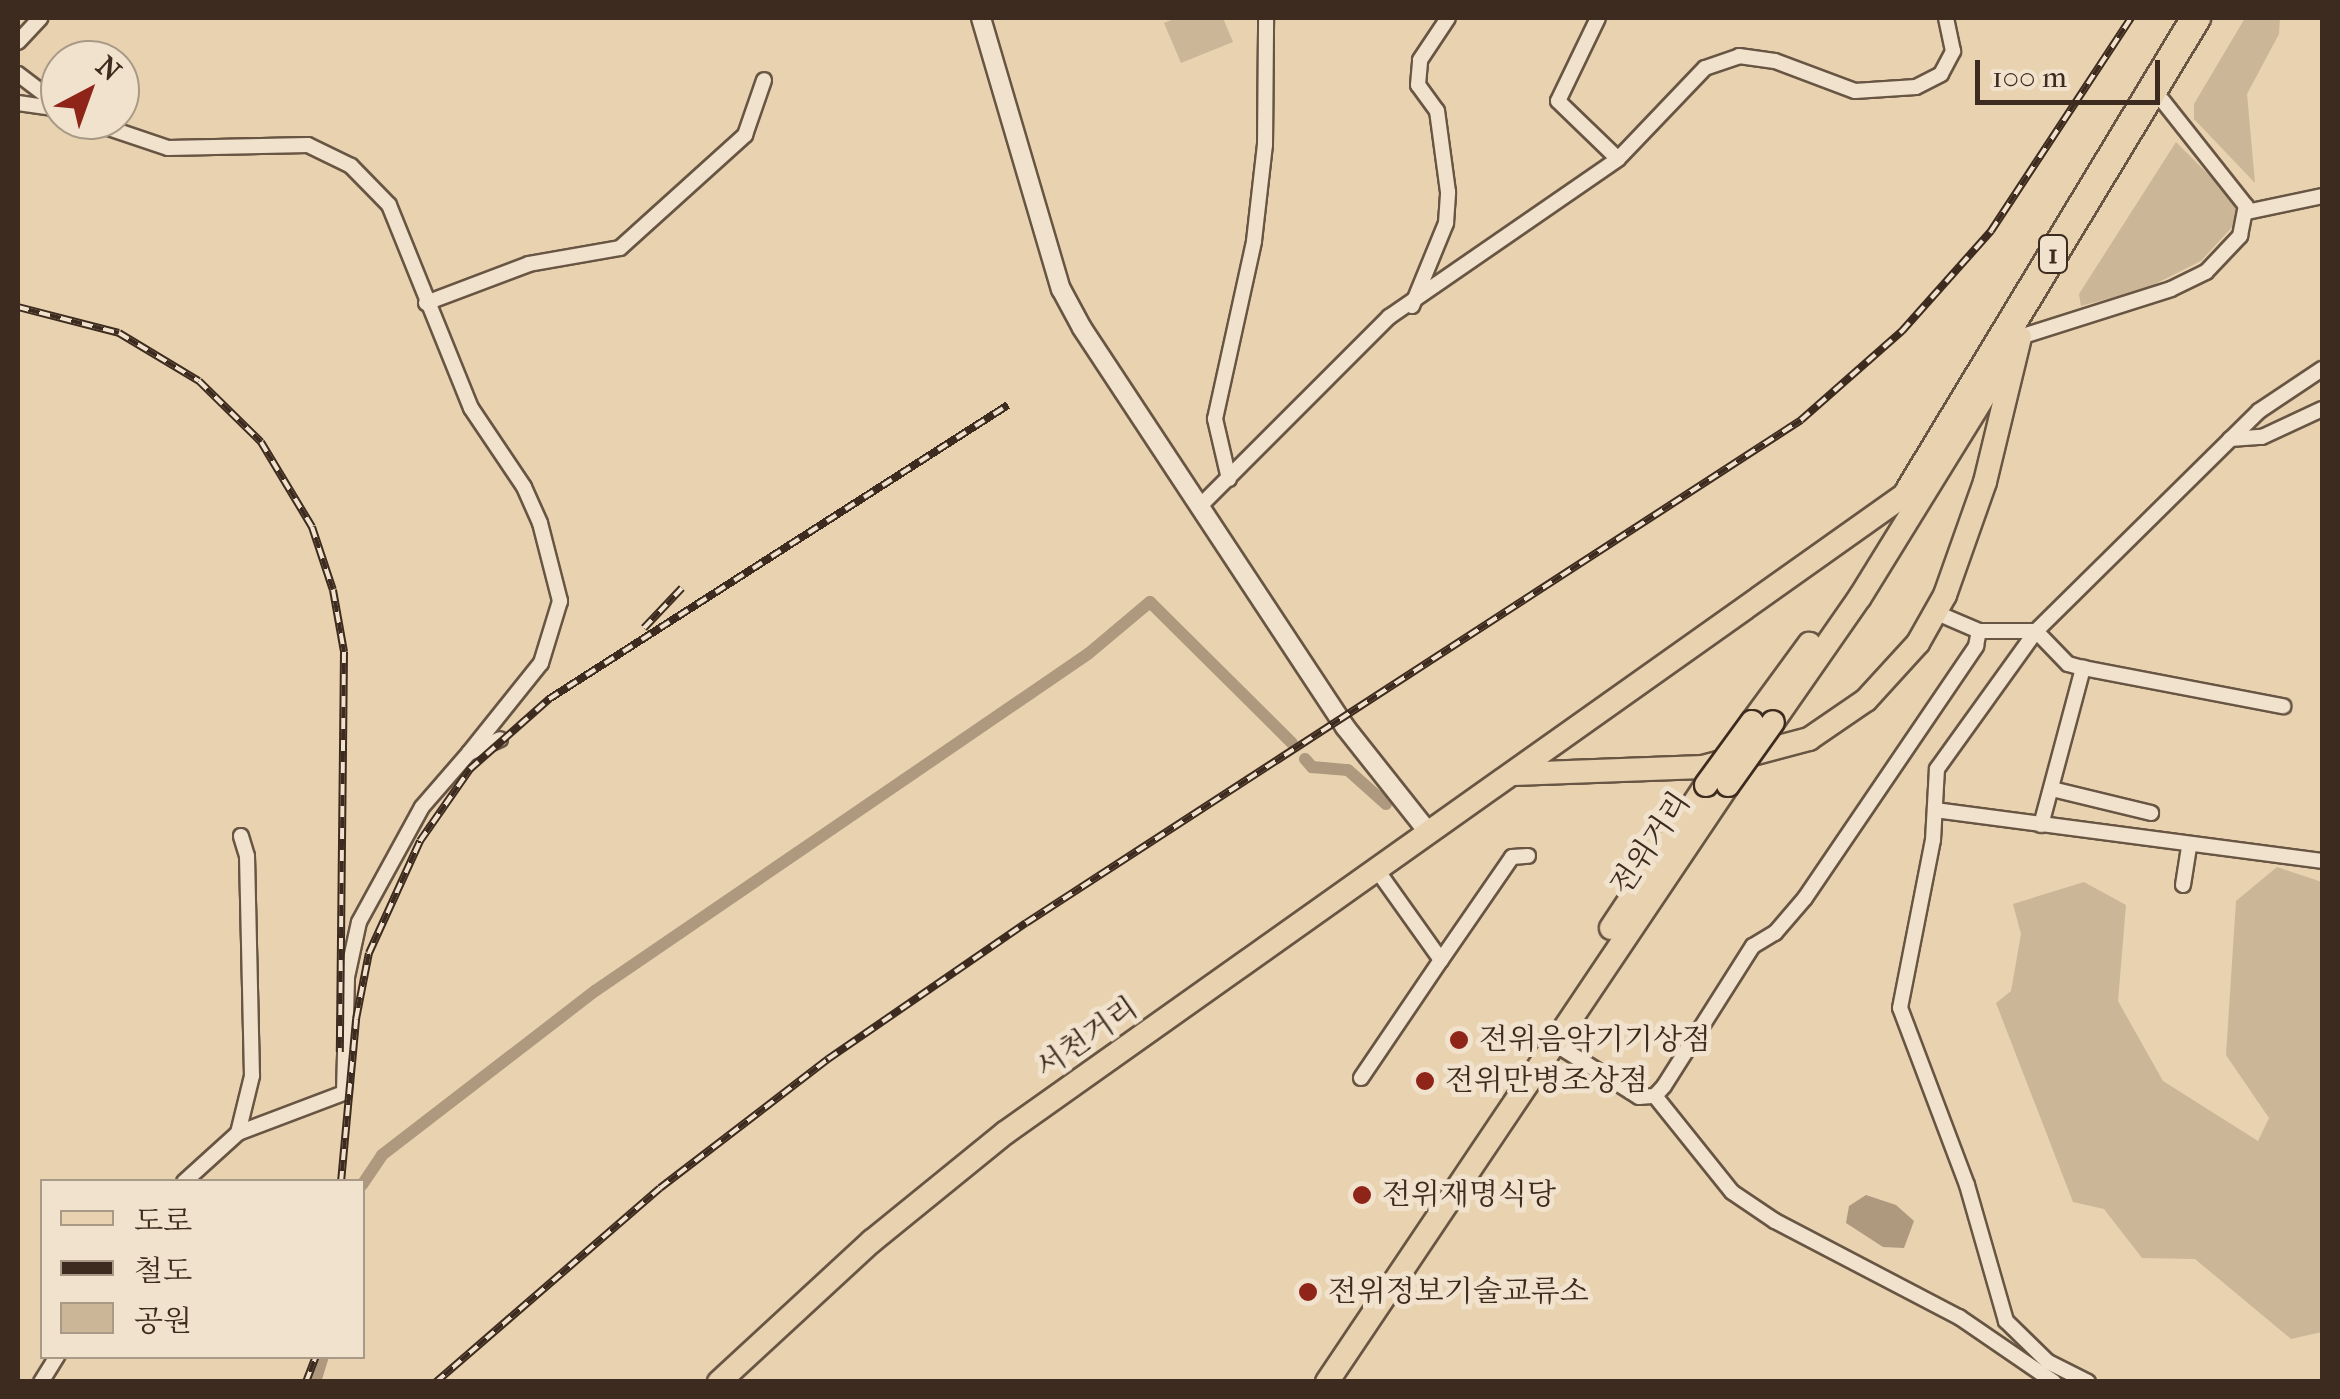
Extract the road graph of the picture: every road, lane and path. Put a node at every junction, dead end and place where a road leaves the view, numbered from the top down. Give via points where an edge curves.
1 (40, 18) edge
2 (981, 18) edge
3 (1266, 18) edge
4 (1448, 18) edge
5 (1598, 18) edge
6 (1946, 18) edge
7 (2196, 18) edge
8 (2211, 18) edge
9 (18, 42) edge
10 (18, 74) edge
11 (764, 80) dead end
12 (40, 91) edge
13 (2162, 100) junction
14 (140, 139) edge
15 (1618, 160) junction
16 (2322, 196) edge
17 (2247, 212) junction
18 (426, 303) junction
19 (1412, 306) junction
20 (2020, 337) junction
21 (2322, 369) edge
22 (2322, 408) edge
23 (2230, 439) junction
24 (1229, 479) junction
25 (1910, 491) junction
26 (1199, 507) junction
27 (1937, 613) junction
28 (1978, 631) junction
29 (2036, 631) junction
30 (2083, 668) junction
31 (2283, 706) dead end
32 (1762, 722) junction
33 (500, 738) dead end
34 (468, 753) junction
35 (1514, 774) junction
36 (1717, 785) junction
37 (2052, 789) junction
38 (1935, 810) junction
39 (2151, 814) dead end
40 (2042, 825) junction
41 (1429, 833) junction
42 (241, 836) dead end
43 (2189, 847) junction
44 (1528, 856) dead end
45 (2322, 862) edge
46 (1377, 870) junction
47 (2184, 886) dead end
48 (1441, 960) junction
49 (1552, 1042) junction
50 (1361, 1078) dead end
51 (1654, 1096) junction
52 (238, 1133) junction
53 (187, 1179) edge
54 (2006, 1322) junction
55 (1992, 1340) junction
56 (55, 1359) edge
57 (41, 1382) edge
58 (719, 1382) edge
59 (1314, 1382) edge
60 (1327, 1382) edge
61 (2054, 1382) edge
62 (2088, 1382) edge

1 - 9 street
2 - 26 street via 1061,289
3 - 24 street via 1254,241 1215,419
4 - 19 street via 1420,60 1418,85 1436,111 1446,223
5 - 15 street via 1558,100
6 - 15 street via 1953,52 1941,74 1916,87 1855,90 1775,61 1739,56 1706,68
7 - 25 highway, 1
8 - 13 highway, 1
10 - 12 street
11 - 18 street via 745,135 620,248 530,264
13 - 17 street
13 - 20 highway, 1
14 - 18 street via 168,148 282,143 329,153 374,184 389,205
15 - 19 street
16 - 17 street
17 - 20 street via 2240,236 2206,272 2130,304
18 - 34 street via 471,408 524,487 560,602 542,662
19 - 24 street via 1343,358
20 - 27 main road via 1985,482
20 - 32 main road, 전위거리 / 1 via 1860,597
21 - 23 street
22 - 23 street via 2262,437
23 - 29 street
24 - 26 street
25 - 32 main road, 전위거리 / 1
25 - 35 main road, 서천거리
26 - 41 street via 1346,727
27 - 28 street
27 - 35 main road via 1892,676 1809,738 1703,767
28 - 29 street
28 - 51 street via 1946,697 1805,898 1775,933 1753,946
29 - 30 street via 2068,664
29 - 38 street via 1937,769
30 - 31 street
30 - 37 street
32 - 36 main road, 전위거리 / 1, bridge
33 - 34 street
34 - 52 street via 422,808 360,922 346,977 344,1093
35 - 41 main road, 서천거리
36 - 49 main road, 전위거리 / 1
36 - 59 main road, 전위거리 / 1
37 - 39 street
37 - 40 street
38 - 40 street
38 - 54 street via 1900,1008 1967,1185
40 - 43 street
41 - 46 main road, 서천거리
42 - 52 street via 247,856 252,1076
43 - 45 street
43 - 47 street
44 - 48 street via 1512,857
46 - 48 street
46 - 58 main road, 서천거리 via 1005,1133 872,1240
48 - 50 street
49 - 51 street via 1639,1096
49 - 60 main road, 전위거리 / 1
51 - 55 street via 1732,1192
52 - 53 street
54 - 55 street
54 - 62 street via 2048,1362
55 - 61 street
56 - 57 street

